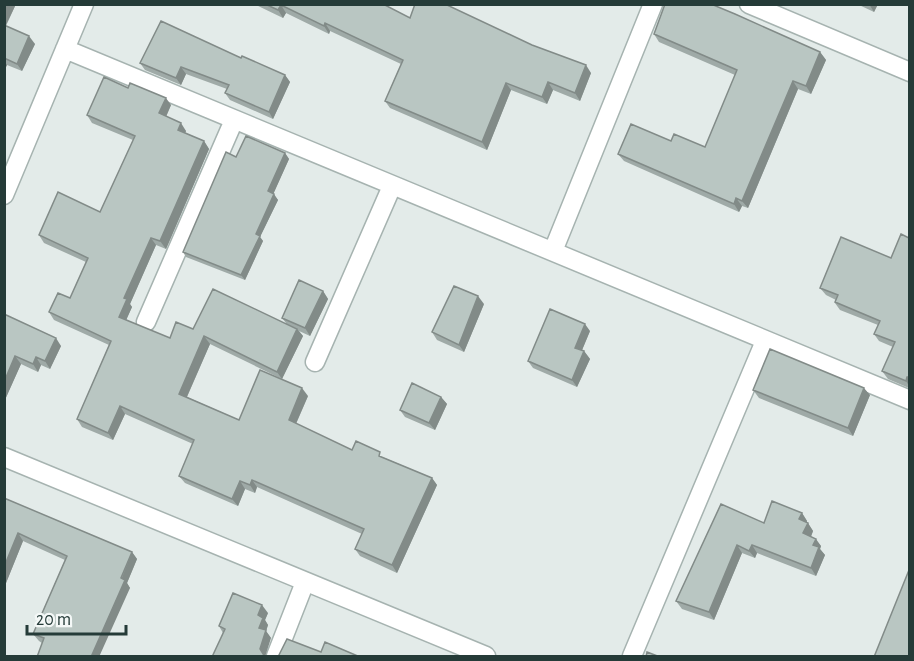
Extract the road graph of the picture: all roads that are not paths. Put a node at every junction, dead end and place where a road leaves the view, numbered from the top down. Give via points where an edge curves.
1 (84, 4) edge
2 (653, 4) edge
3 (749, 4) edge
4 (65, 49) junction
5 (909, 72) edge
6 (234, 120) junction
7 (392, 186) junction
8 (4, 195) edge
9 (553, 251) junction
10 (146, 322) dead end
11 (765, 341) junction
12 (315, 362) dead end
13 (909, 400) edge
14 (4, 457) edge
15 (305, 582) junction
16 (276, 657) edge
17 (486, 657) edge
18 (632, 657) edge

1 - 4 street
2 - 9 street
3 - 5 street
4 - 6 street
4 - 8 street
6 - 7 street
6 - 10 street
7 - 9 street
7 - 12 street
9 - 11 street
11 - 13 street
11 - 18 street
14 - 15 street
15 - 16 street
15 - 17 street

